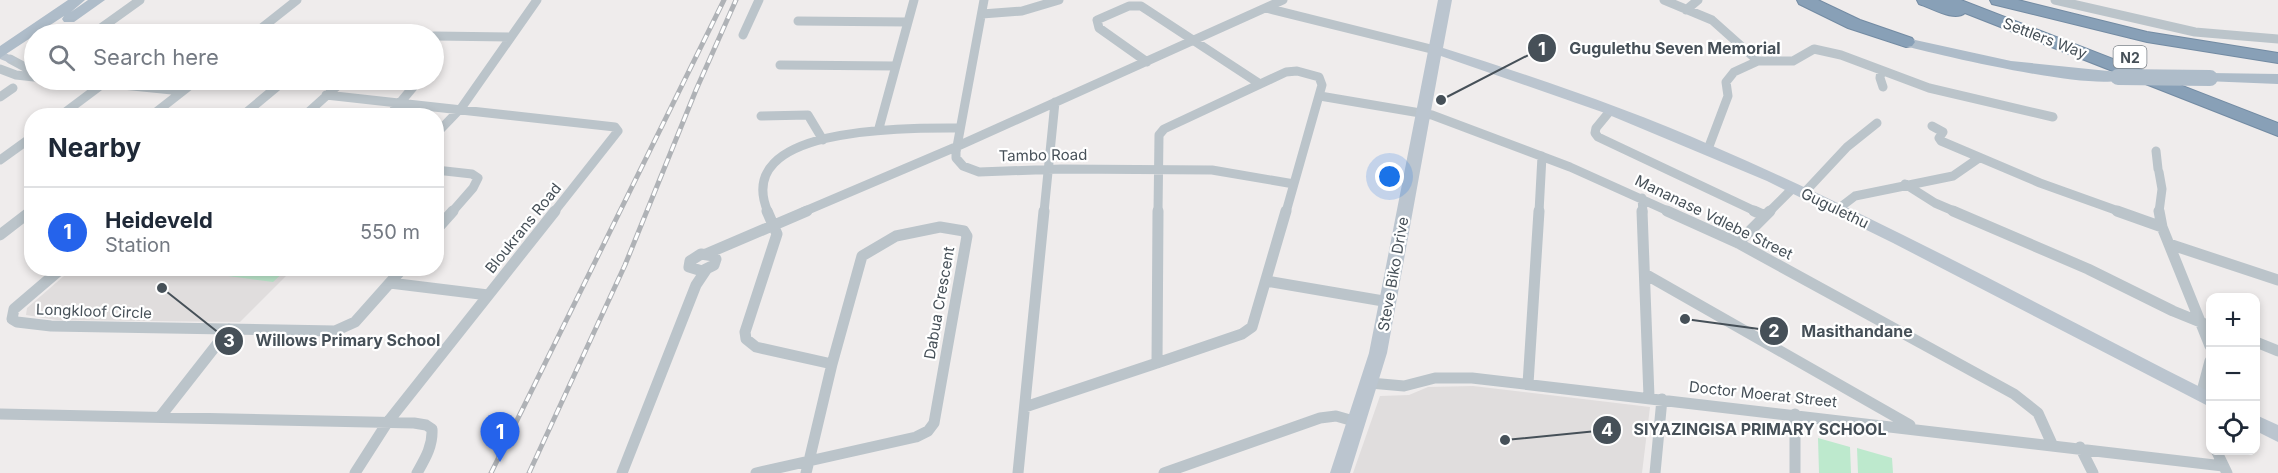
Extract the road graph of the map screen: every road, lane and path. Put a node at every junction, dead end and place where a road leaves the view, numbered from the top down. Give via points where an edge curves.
1 (78, 0) edge
2 (98, 0) edge
3 (140, 0) edge
4 (297, 0) edge
5 (537, 0) edge
6 (759, 0) edge
7 (914, 0) edge
8 (984, 0) edge
9 (1059, 0) edge
10 (1283, 0) edge
11 (1445, 0) edge
12 (1664, 0) edge
13 (1698, 0) edge
14 (1805, 0) edge
15 (1838, 0) edge
16 (1925, 0) edge
17 (1946, 0) edge
18 (1981, 0) edge
19 (1998, 0) edge
20 (2055, 0) edge
21 (1266, 9) junction
22 (1686, 10) junction
23 (982, 14) junction
24 (798, 21) dead end
25 (907, 21) junction
26 (48, 24) edge
27 (61, 24) edge
28 (107, 24) edge
29 (267, 24) edge
30 (743, 35) dead end
31 (444, 36) edge
32 (511, 37) junction
33 (2278, 39) edge
34 (1196, 41) junction
35 (1906, 42) junction
36 (24, 43) edge
37 (24, 48) edge
38 (1439, 51) junction
39 (2278, 58) edge
40 (2, 60) edge
41 (1758, 61) junction
42 (1147, 62) junction
43 (780, 65) dead end
44 (895, 66) junction
45 (24, 68) edge
46 (1881, 71) junction
47 (2121, 73) junction
48 (24, 76) edge
49 (2278, 78) edge
50 (1260, 84) junction
51 (1883, 87) dead end
52 (13, 88) dead end
53 (95, 90) edge
54 (172, 90) edge
55 (273, 90) edge
56 (332, 90) edge
57 (412, 90) edge
58 (182, 91) joint
59 (326, 95) junction
60 (1320, 96) junction
61 (0, 97) edge
62 (1055, 102) junction
63 (400, 104) junction
64 (71, 108) edge
65 (161, 108) edge
66 (252, 108) edge
67 (312, 108) edge
68 (396, 108) edge
69 (440, 108) edge
70 (444, 108) edge
71 (460, 110) junction
72 (1610, 111) junction
73 (1424, 113) junction
74 (761, 116) dead end
75 (2278, 116) edge
76 (2053, 117) dead end
77 (1877, 123) dead end
78 (444, 126) edge
79 (1932, 126) dead end
80 (879, 128) junction
81 (960, 128) junction
82 (2278, 130) edge
83 (823, 140) junction
84 (24, 143) edge
85 (958, 146) junction
86 (1708, 149) junction
87 (2156, 151) dead end
88 (1542, 156) junction
89 (1979, 158) junction
90 (0, 160) edge
91 (1049, 170) junction
92 (1157, 170) junction
93 (444, 171) edge
94 (1294, 184) junction
95 (1905, 184) junction
96 (1798, 190) junction
97 (1642, 198) junction
98 (1838, 209) junction
99 (1763, 215) junction
100 (24, 216) edge
101 (444, 221) edge
102 (775, 225) junction
103 (2162, 227) junction
104 (0, 235) edge
105 (1738, 243) junction
106 (2169, 244) junction
107 (711, 256) junction
108 (701, 271) junction
109 (1645, 274) junction
110 (53, 276) edge
111 (396, 276) edge
112 (1266, 280) junction
113 (2278, 280) edge
114 (390, 283) junction
115 (488, 295) junction
116 (1389, 302) junction
117 (2206, 324) edge
118 (229, 329) junction
119 (2260, 344) edge
120 (2278, 351) edge
121 (832, 364) junction
122 (1156, 364) junction
123 (1370, 383) junction
124 (1528, 384) junction
125 (2206, 397) edge
126 (1656, 398) junction
127 (1025, 407) junction
128 (0, 414) edge
129 (1795, 414) junction
130 (160, 417) junction
131 (1357, 422) junction
132 (387, 423) junction
133 (2260, 424) edge
134 (1914, 428) junction
135 (2278, 434) edge
136 (2052, 444) junction
137 (2080, 447) junction
138 (2218, 455) edge
139 (807, 467) edge
140 (1190, 468) edge
141 (2225, 469) edge
142 (355, 473) edge
143 (417, 473) edge
144 (622, 473) edge
145 (756, 473) edge
146 (1018, 473) edge
147 (1164, 473) edge
148 (1340, 473) edge
149 (1655, 473) edge
150 (1795, 473) edge
151 (2093, 473) edge

1 - 26 main road
2 - 27 main road
3 - 28 street
4 - 29 street
5 - 32 street
6 - 30 street
7 - 25 street
8 - 23 street
9 - 23 street via 1022,11
10 - 21 street
11 - 38 street, Steve Biko Drive
12 - 22 street
13 - 22 street
14 - 35 highway via 1854,24
15 - 35 highway via 1844,10 1858,19
16 - 47 highway
17 - 47 highway, Settlers Way / N2
18 - 75 highway, Settlers Way / N2
19 - 39 highway via 2132,34
20 - 33 street via 2198,32
21 - 34 street
21 - 38 street
22 - 41 street via 1712,20
23 - 81 street
24 - 25 street
25 - 44 street
31 - 32 street
32 - 71 street
34 - 42 street
34 - 42 street via 1141,6 1130,6 1097,20 1099,28
34 - 50 street
35 - 47 main road via 2058,74
36 - 40 main road
37 - 40 main road
38 - 72 street, Gugulethu
38 - 73 street, Steve Biko Drive
40 - 45 street
40 - 48 street via 16,75
41 - 46 street via 1793,61 1814,49 1822,49
41 - 86 street via 1728,79 1728,96
42 - 62 street
43 - 44 street
44 - 80 street
46 - 51 street
46 - 76 street via 1941,91
47 - 49 main road, bridge
47 - 82 highway, Settlers Way / N2
50 - 60 street via 1297,71 1319,77
50 - 92 street via 1161,132 1157,138
52 - 61 street
53 - 64 street
54 - 58 street
55 - 66 street
56 - 59 street
57 - 63 street
58 - 65 street
59 - 63 street
59 - 67 street
60 - 73 street, Mananase Vdlebe Street
60 - 94 street
62 - 85 street
62 - 91 street
63 - 68 street
63 - 69 street
70 - 71 street
71 - 78 street
71 - 115 street, Bloukrans Road via 618,129
72 - 86 street, Gugulethu
72 - 99 street via 1596,128 1598,137
73 - 88 street, Mananase Vdlebe Street
73 - 116 street, Steve Biko Drive
74 - 83 street via 808,115
77 - 96 street
79 - 89 street via 1943,132 1941,141
80 - 81 street
80 - 83 street
81 - 85 street
83 - 102 street via 785,155 767,174 762,196
84 - 90 street
85 - 91 street, Tambo Road via 959,162 979,172
85 - 102 street
86 - 96 street, Gugulethu
87 - 103 street via 2163,196 2158,212
88 - 97 street, Mananase Vdlebe Street
88 - 124 street
89 - 95 street via 1953,177
89 - 103 street
91 - 92 street, Tambo Road
91 - 127 street
92 - 94 street, Tambo Road via 1223,171
92 - 122 street
93 - 101 street via 478,178
94 - 112 street
95 - 98 street via 1855,196
95 - 117 street via 1935,203
96 - 98 street, Gugulethu
96 - 99 street
97 - 105 street, Mananase Vdlebe Street
97 - 109 street
98 - 125 street, Gugulethu
99 - 105 street
100 - 104 street
102 - 107 street
102 - 121 street via 776,244 746,339 756,347
103 - 106 street
105 - 136 street, Mananase Vdlebe Street via 2026,401 2038,413
106 - 113 street
106 - 117 street
107 - 108 street via 714,265
107 - 108 street via 690,261 689,267
108 - 144 street
109 - 126 street
109 - 134 street
110 - 118 street, Longkloof Circle via 14,309 14,321 51,326
111 - 114 street, Longkloof Circle
112 - 116 street
112 - 122 street via 1248,331
114 - 115 street
114 - 118 street, Longkloof Circle via 359,319 341,329
115 - 132 street, Bloukrans Road
116 - 123 street, Steve Biko Drive
118 - 130 street
119 - 120 street
121 - 139 street, Dabua Crescent
121 - 139 street, Dabua Crescent via 860,261 867,251 920,228 964,231 967,236 960,279 932,427 916,437
122 - 127 street
123 - 124 street, Doctor Moerat Street via 1404,386 1436,378 1472,378
123 - 131 street, Steve Biko Drive
124 - 126 street, Doctor Moerat Street
126 - 129 street, Doctor Moerat Street
126 - 149 street
127 - 146 street
128 - 130 street
129 - 134 street, Doctor Moerat Street
129 - 150 street
130 - 132 street
131 - 140 street via 1320,417
131 - 148 street, Steve Biko Drive
132 - 142 street, Bloukrans Road
132 - 143 street via 414,423 432,429 432,443
133 - 135 street
134 - 136 street, Doctor Moerat Street
136 - 137 street, Doctor Moerat Street
137 - 141 street, Doctor Moerat Street
137 - 151 street
138 - 141 street
139 - 145 street
140 - 147 street

